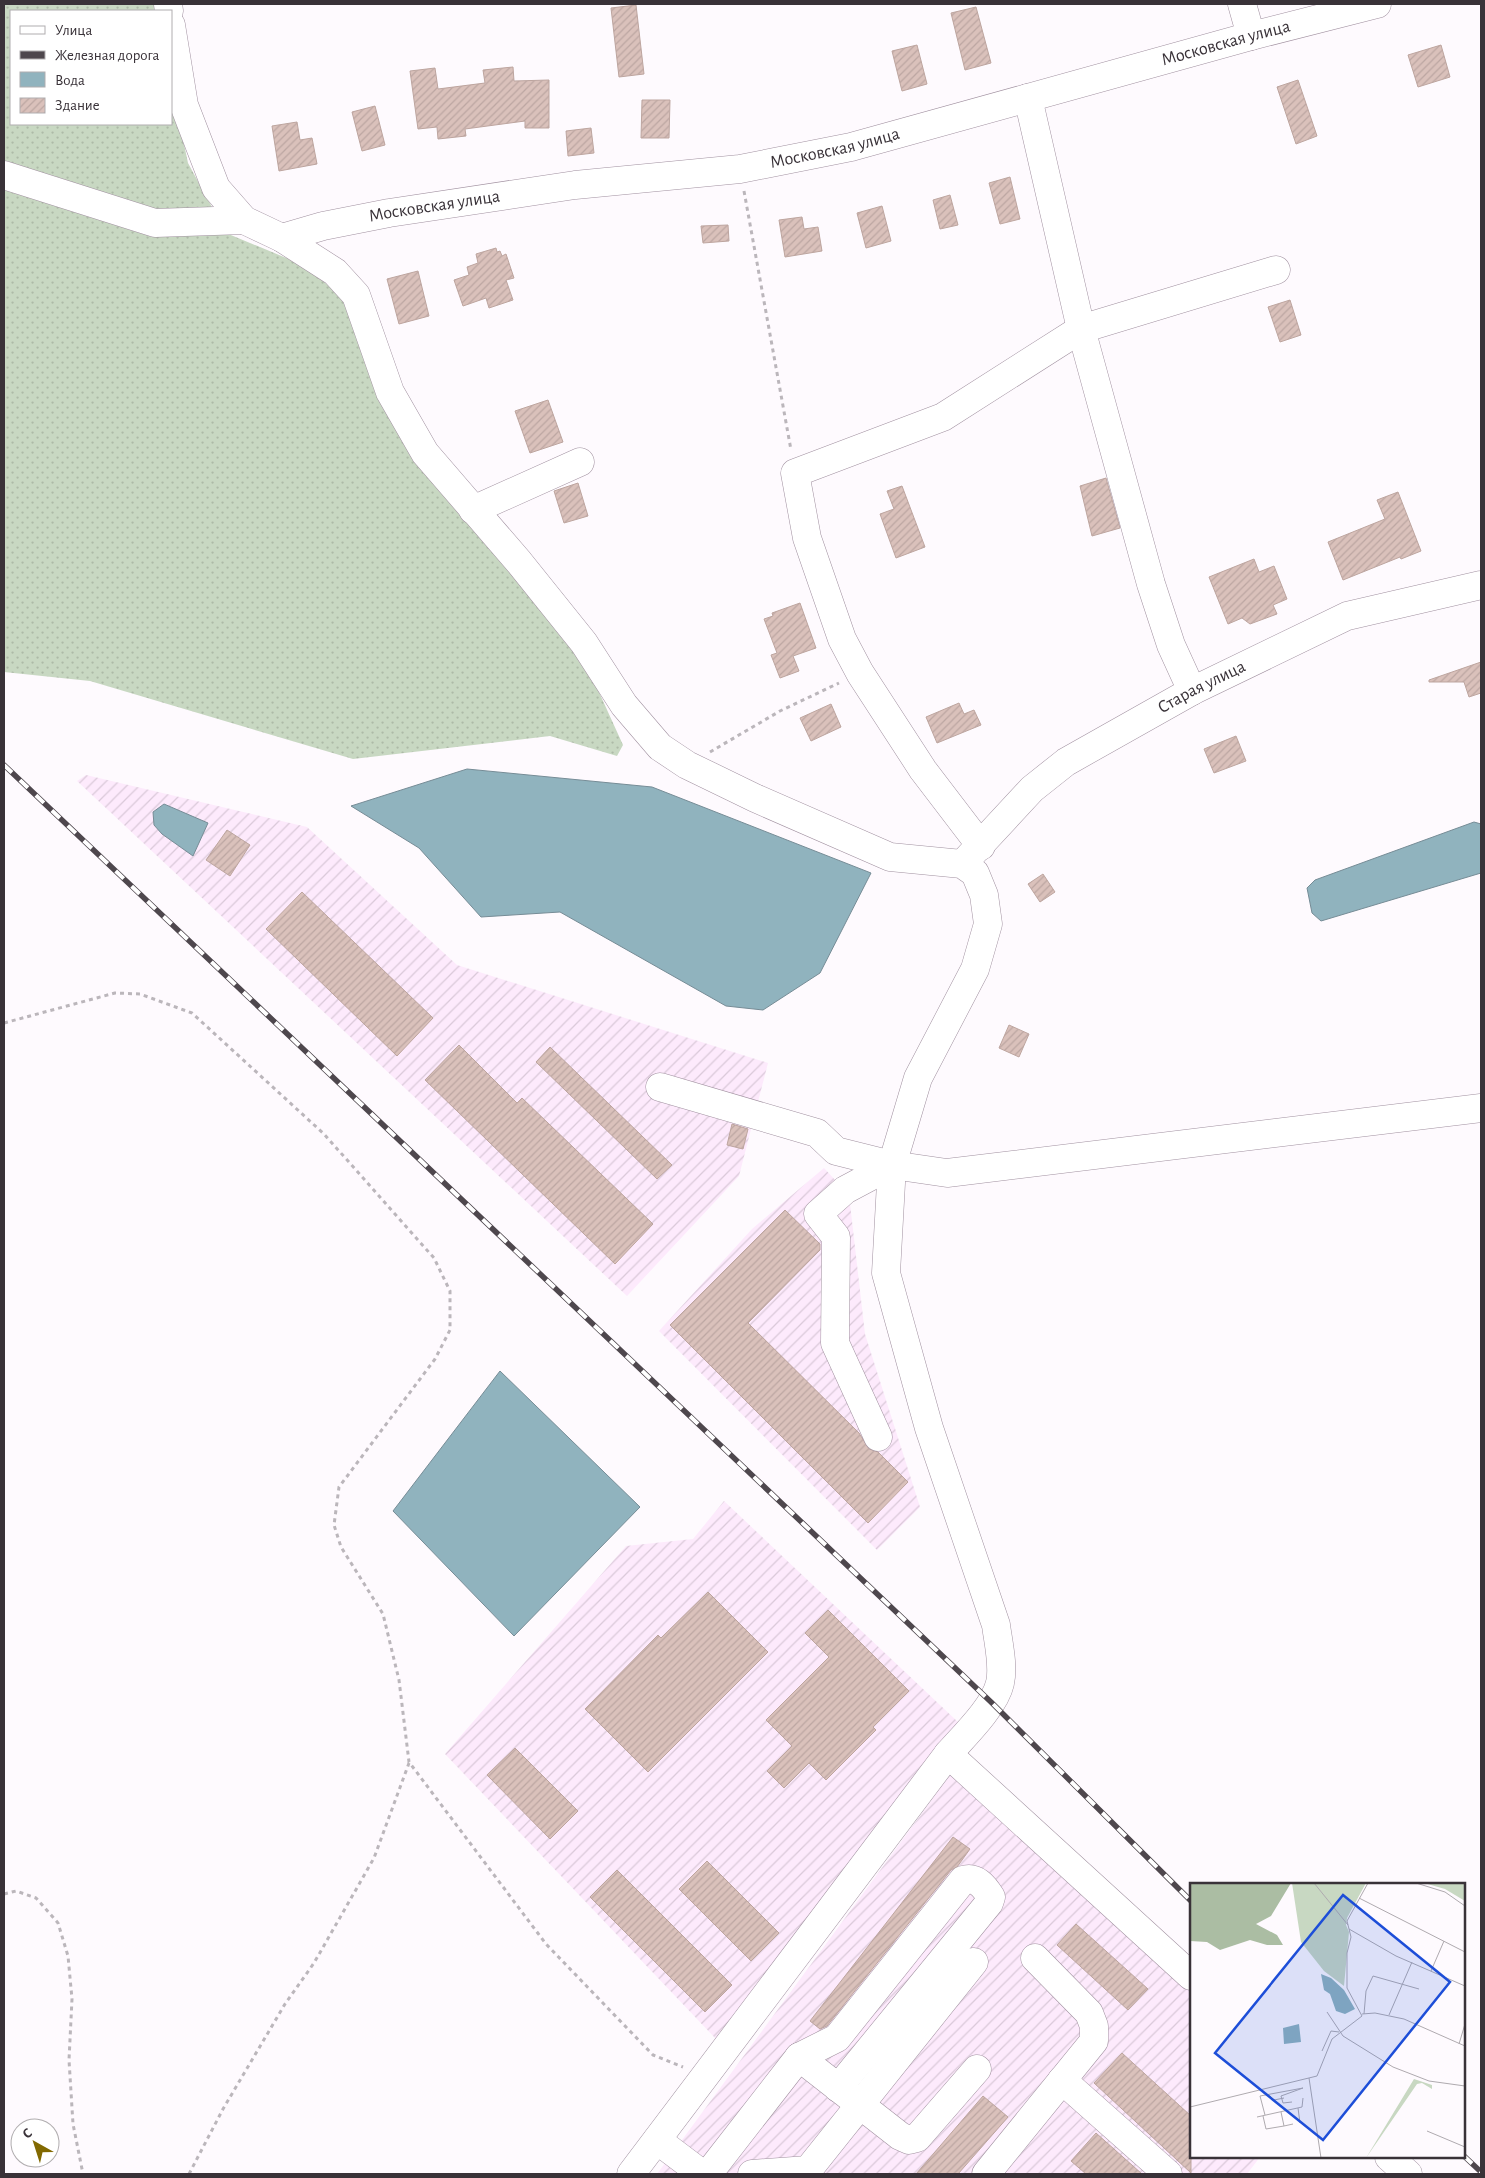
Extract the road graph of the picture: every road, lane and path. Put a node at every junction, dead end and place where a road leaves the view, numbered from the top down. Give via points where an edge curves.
1 (1242, 4) edge
2 (1377, 4) edge
3 (172, 32) edge
4 (1251, 36) junction
5 (1028, 98) junction
6 (740, 168) junction
7 (4, 175) edge
8 (244, 220) junction
9 (282, 238) junction
10 (1276, 270) dead end
11 (1081, 329) junction
12 (580, 462) dead end
13 (795, 473) junction
14 (473, 510) junction
15 (1481, 585) edge
16 (860, 673) junction
17 (1192, 691) junction
18 (687, 765) junction
19 (972, 855) junction
20 (4, 1023) edge
21 (660, 1087) dead end
22 (1481, 1108) edge
23 (892, 1165) junction
24 (878, 1437) dead end
25 (948, 1754) junction
26 (409, 1762) junction
27 (4, 1894) edge
28 (1034, 1958) dead end
29 (974, 1962) dead end
30 (1190, 1975) edge
31 (799, 2057) junction
32 (977, 2069) dead end
33 (711, 2070) junction
34 (1062, 2080) junction
35 (838, 2088) junction
36 (860, 2104) junction
37 (657, 2140) junction
38 (1390, 2158) edge
39 (84, 2174) edge
40 (189, 2174) edge
41 (631, 2174) edge
42 (702, 2174) edge
43 (708, 2174) edge
44 (752, 2174) edge
45 (986, 2174) edge
46 (1168, 2174) edge
47 (1408, 2174) edge

1 - 4 street
2 - 4 street, Московская улица
3 - 8 street via 184,105 216,188
4 - 5 street, Московская улица
5 - 6 street, Московская улица via 850,147
5 - 11 street
6 - 9 street, Московская улица via 575,185 428,207 323,226
6 - 13 path
7 - 8 street via 155,223
8 - 9 street
9 - 14 street via 335,272 356,295 390,392 425,453
10 - 11 street
11 - 13 street via 943,418
11 - 17 street via 1151,584 1171,645
12 - 14 street
13 - 16 street via 807,538 842,640
14 - 18 street via 584,643 624,706 660,747
15 - 17 street, Старая улица via 1347,616
16 - 18 path via 780,712
16 - 19 street via 923,770
17 - 19 street, Старая улица via 1066,762 1032,789
18 - 19 street via 890,857
19 - 23 street via 984,895 988,924 976,970 918,1078
20 - 26 path via 115,993 140,994 192,1013 324,1134 434,1258 450,1291 450,1330 434,1359 339,1487 334,1525 341,1547 384,1614 399,1680
21 - 23 street via 817,1133 836,1151
22 - 23 street via 948,1173
23 - 24 street via 845,1190 818,1214 836,1237 835,1343
23 - 25 street via 886,1273 929,1428 996,1625 1000,1652 1000,1682 991,1702
25 - 30 street
25 - 33 street
26 - 33 path via 546,1944 628,2030 653,2055 678,2066
26 - 40 path via 374,1858 314,1963 285,2004 224,2108
27 - 39 path via 16,1891 36,1898 58,1923 68,1956 72,1999 73,2124
28 - 34 street via 1089,2013 1094,2026 1094,2041
29 - 36 street
31 - 35 street
31 - 35 street via 837,2038 962,1880 975,1879 991,1897 989,1904
31 - 43 street
32 - 36 street via 917,2138 909,2140 900,2136
33 - 37 street
34 - 45 street
34 - 46 street
35 - 36 street
36 - 44 street via 808,2170
37 - 41 street
37 - 42 street
38 - 47 street

